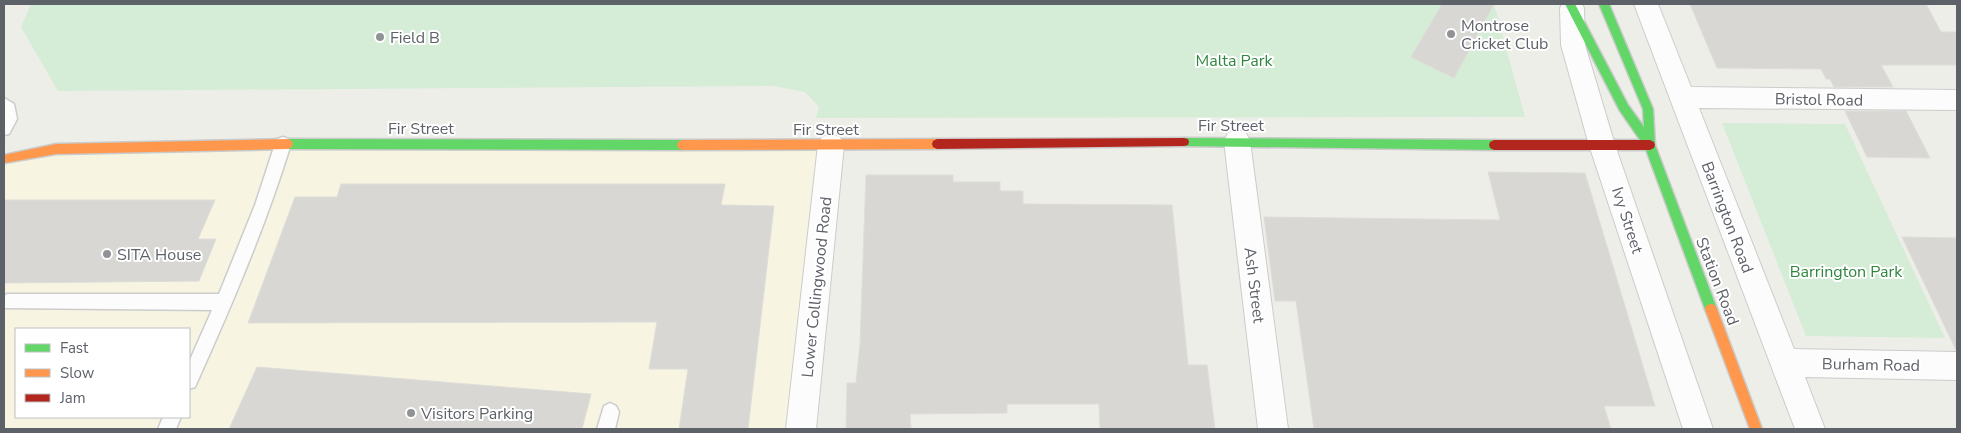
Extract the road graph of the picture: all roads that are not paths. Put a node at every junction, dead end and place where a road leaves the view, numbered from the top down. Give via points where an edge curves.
1 (1604, 4) edge
2 (1646, 4) edge
3 (1571, 6) edge
4 (1682, 97) junction
5 (1957, 100) edge
6 (4, 104) edge
7 (4, 129) edge
8 (1237, 141) junction
9 (283, 144) junction
10 (830, 145) junction
11 (1602, 145) junction
12 (1650, 145) junction
13 (4, 159) edge
14 (7, 302) dead end
15 (225, 302) junction
16 (1784, 363) junction
17 (1957, 366) edge
18 (190, 379) edge
19 (801, 429) edge
20 (1273, 429) edge
21 (1698, 429) edge
22 (1756, 429) edge
23 (1810, 429) edge

1 - 12 street, Station Road via 1648,109
2 - 4 street, Barrington Road
3 - 11 street, Ivy Street via 1573,45
3 - 12 street, Station Road via 1624,108
4 - 5 street, Bristol Road
4 - 16 street, Barrington Road
6 - 7 lane via 9,108 9,119
8 - 10 street, Fir Street
8 - 11 street, Fir Street
8 - 20 street, Ash Street
9 - 10 street, Fir Street
9 - 13 street, Fir Street via 56,148
9 - 15 lane via 274,177
10 - 19 street, Lower Collingwood Road
11 - 12 street, Fir Street
11 - 21 street, Ivy Street
12 - 22 street, Station Road
14 - 15 lane
15 - 18 lane
16 - 17 street, Burham Road
16 - 23 street, Barrington Road

